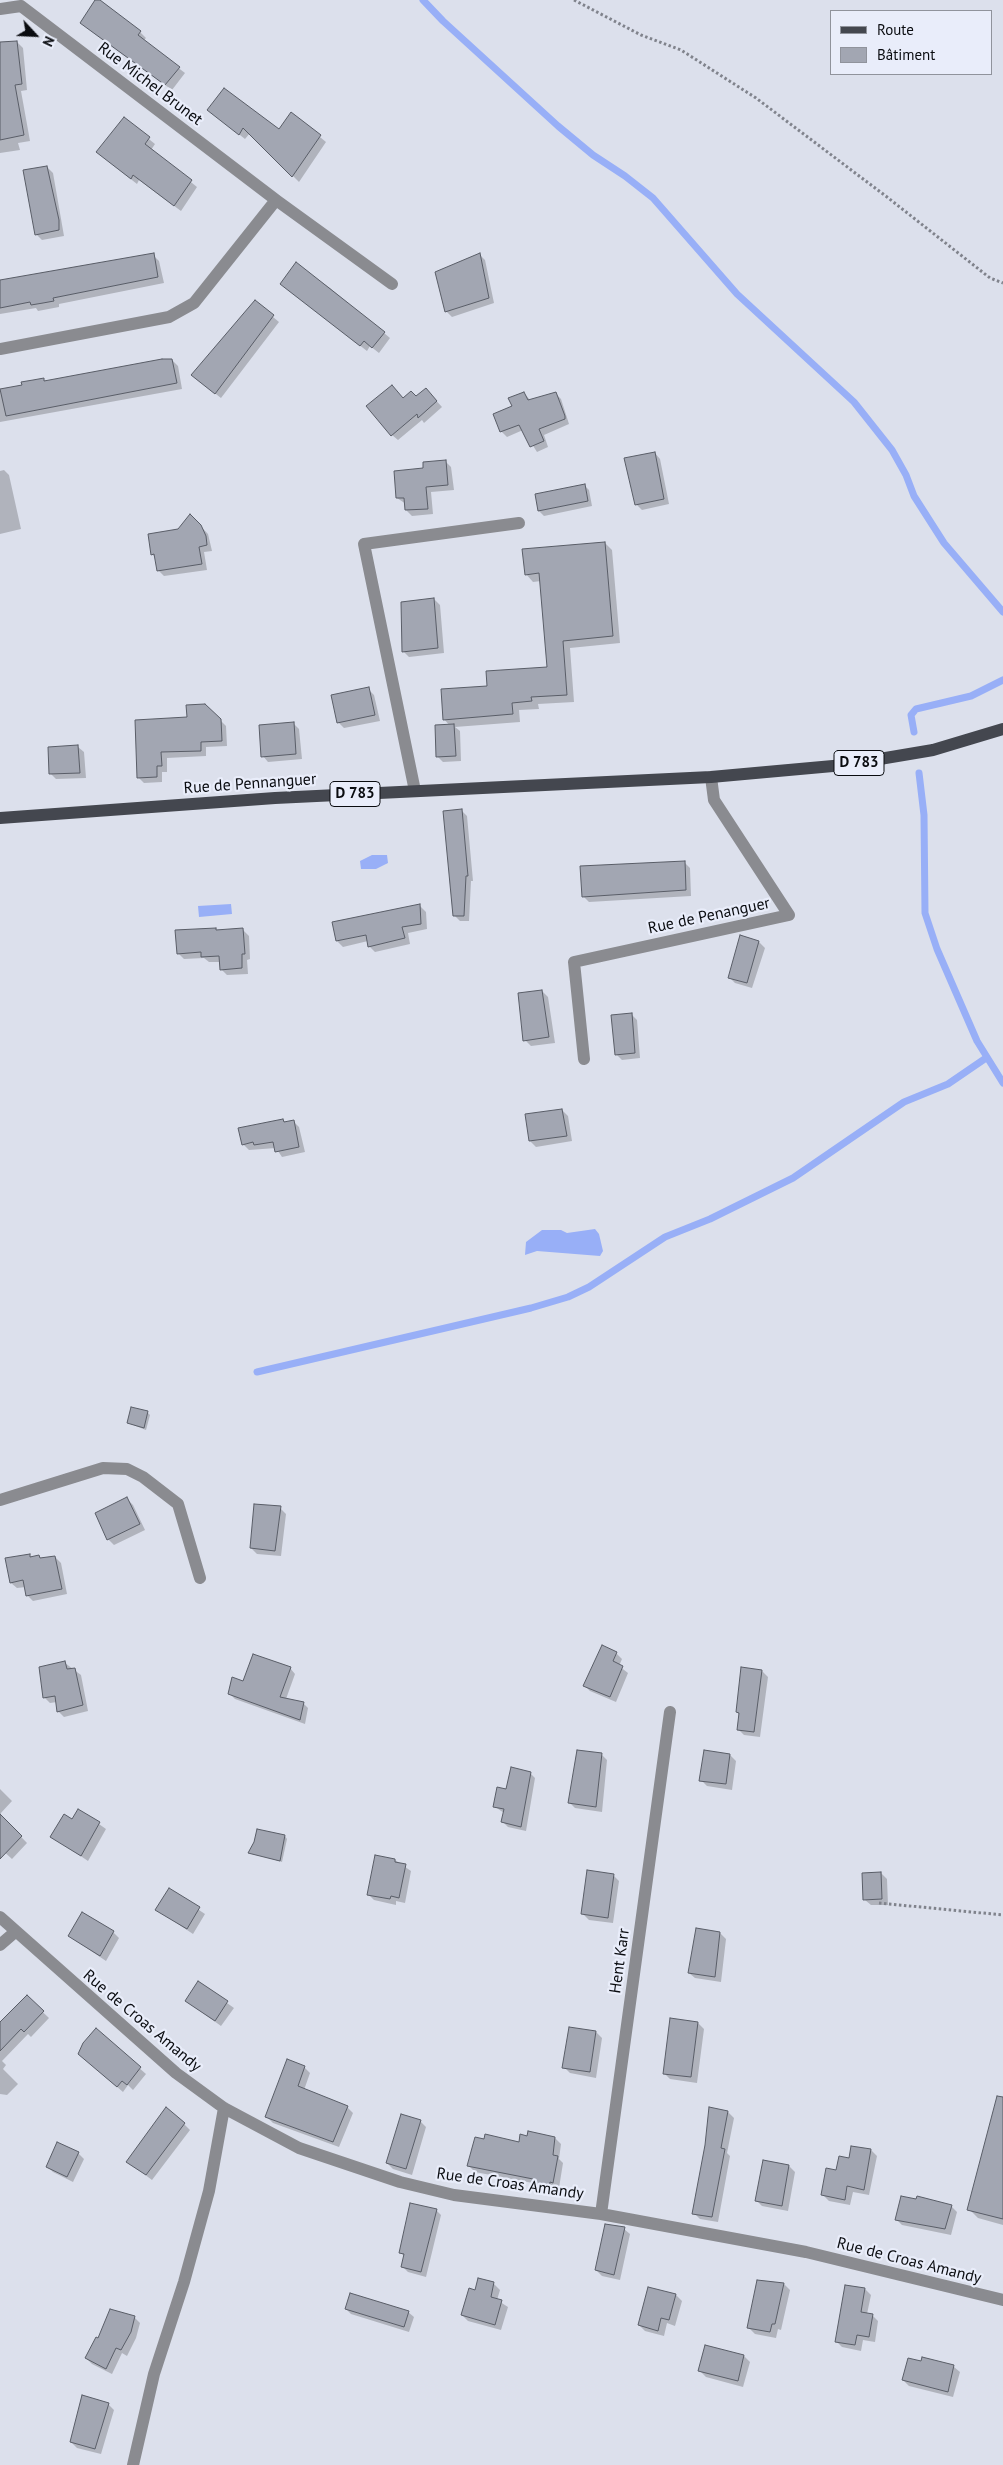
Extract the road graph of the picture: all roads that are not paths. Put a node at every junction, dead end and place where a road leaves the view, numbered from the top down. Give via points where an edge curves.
1 (0, 9) edge
2 (276, 200) junction
3 (392, 284) dead end
4 (0, 349) edge
5 (519, 523) dead end
6 (1003, 730) edge
7 (711, 777) junction
8 (415, 791) junction
9 (0, 818) edge
10 (584, 1059) dead end
11 (0, 1500) edge
12 (200, 1578) dead end
13 (670, 1712) dead end
14 (0, 1916) edge
15 (15, 1932) junction
16 (0, 1945) edge
17 (224, 2108) junction
18 (601, 2214) junction
19 (1003, 2300) edge
20 (133, 2465) edge

1 - 2 street, Rue Michel Brunet via 21,6
2 - 3 street, Rue Michel Brunet
2 - 4 street via 194,303 169,317
5 - 8 street via 364,544
6 - 7 main road, D 783 via 933,750 844,765
7 - 8 main road, Rue de Pennanguer / D 783
7 - 10 street, Rue de Penanguer via 714,800 789,915 574,962
8 - 9 main road, Rue de Pennanguer / D 783 via 265,798
11 - 12 street via 103,1468 127,1468 178,1504
13 - 18 street, Hent Karr
14 - 15 street, Rue de Croas Amandy
15 - 16 street
15 - 17 street, Rue de Croas Amandy via 176,2074
17 - 18 street, Rue de Croas Amandy via 299,2148 400,2182 454,2195
17 - 20 street via 209,2191 154,2374
18 - 19 street, Rue de Croas Amandy via 806,2252

